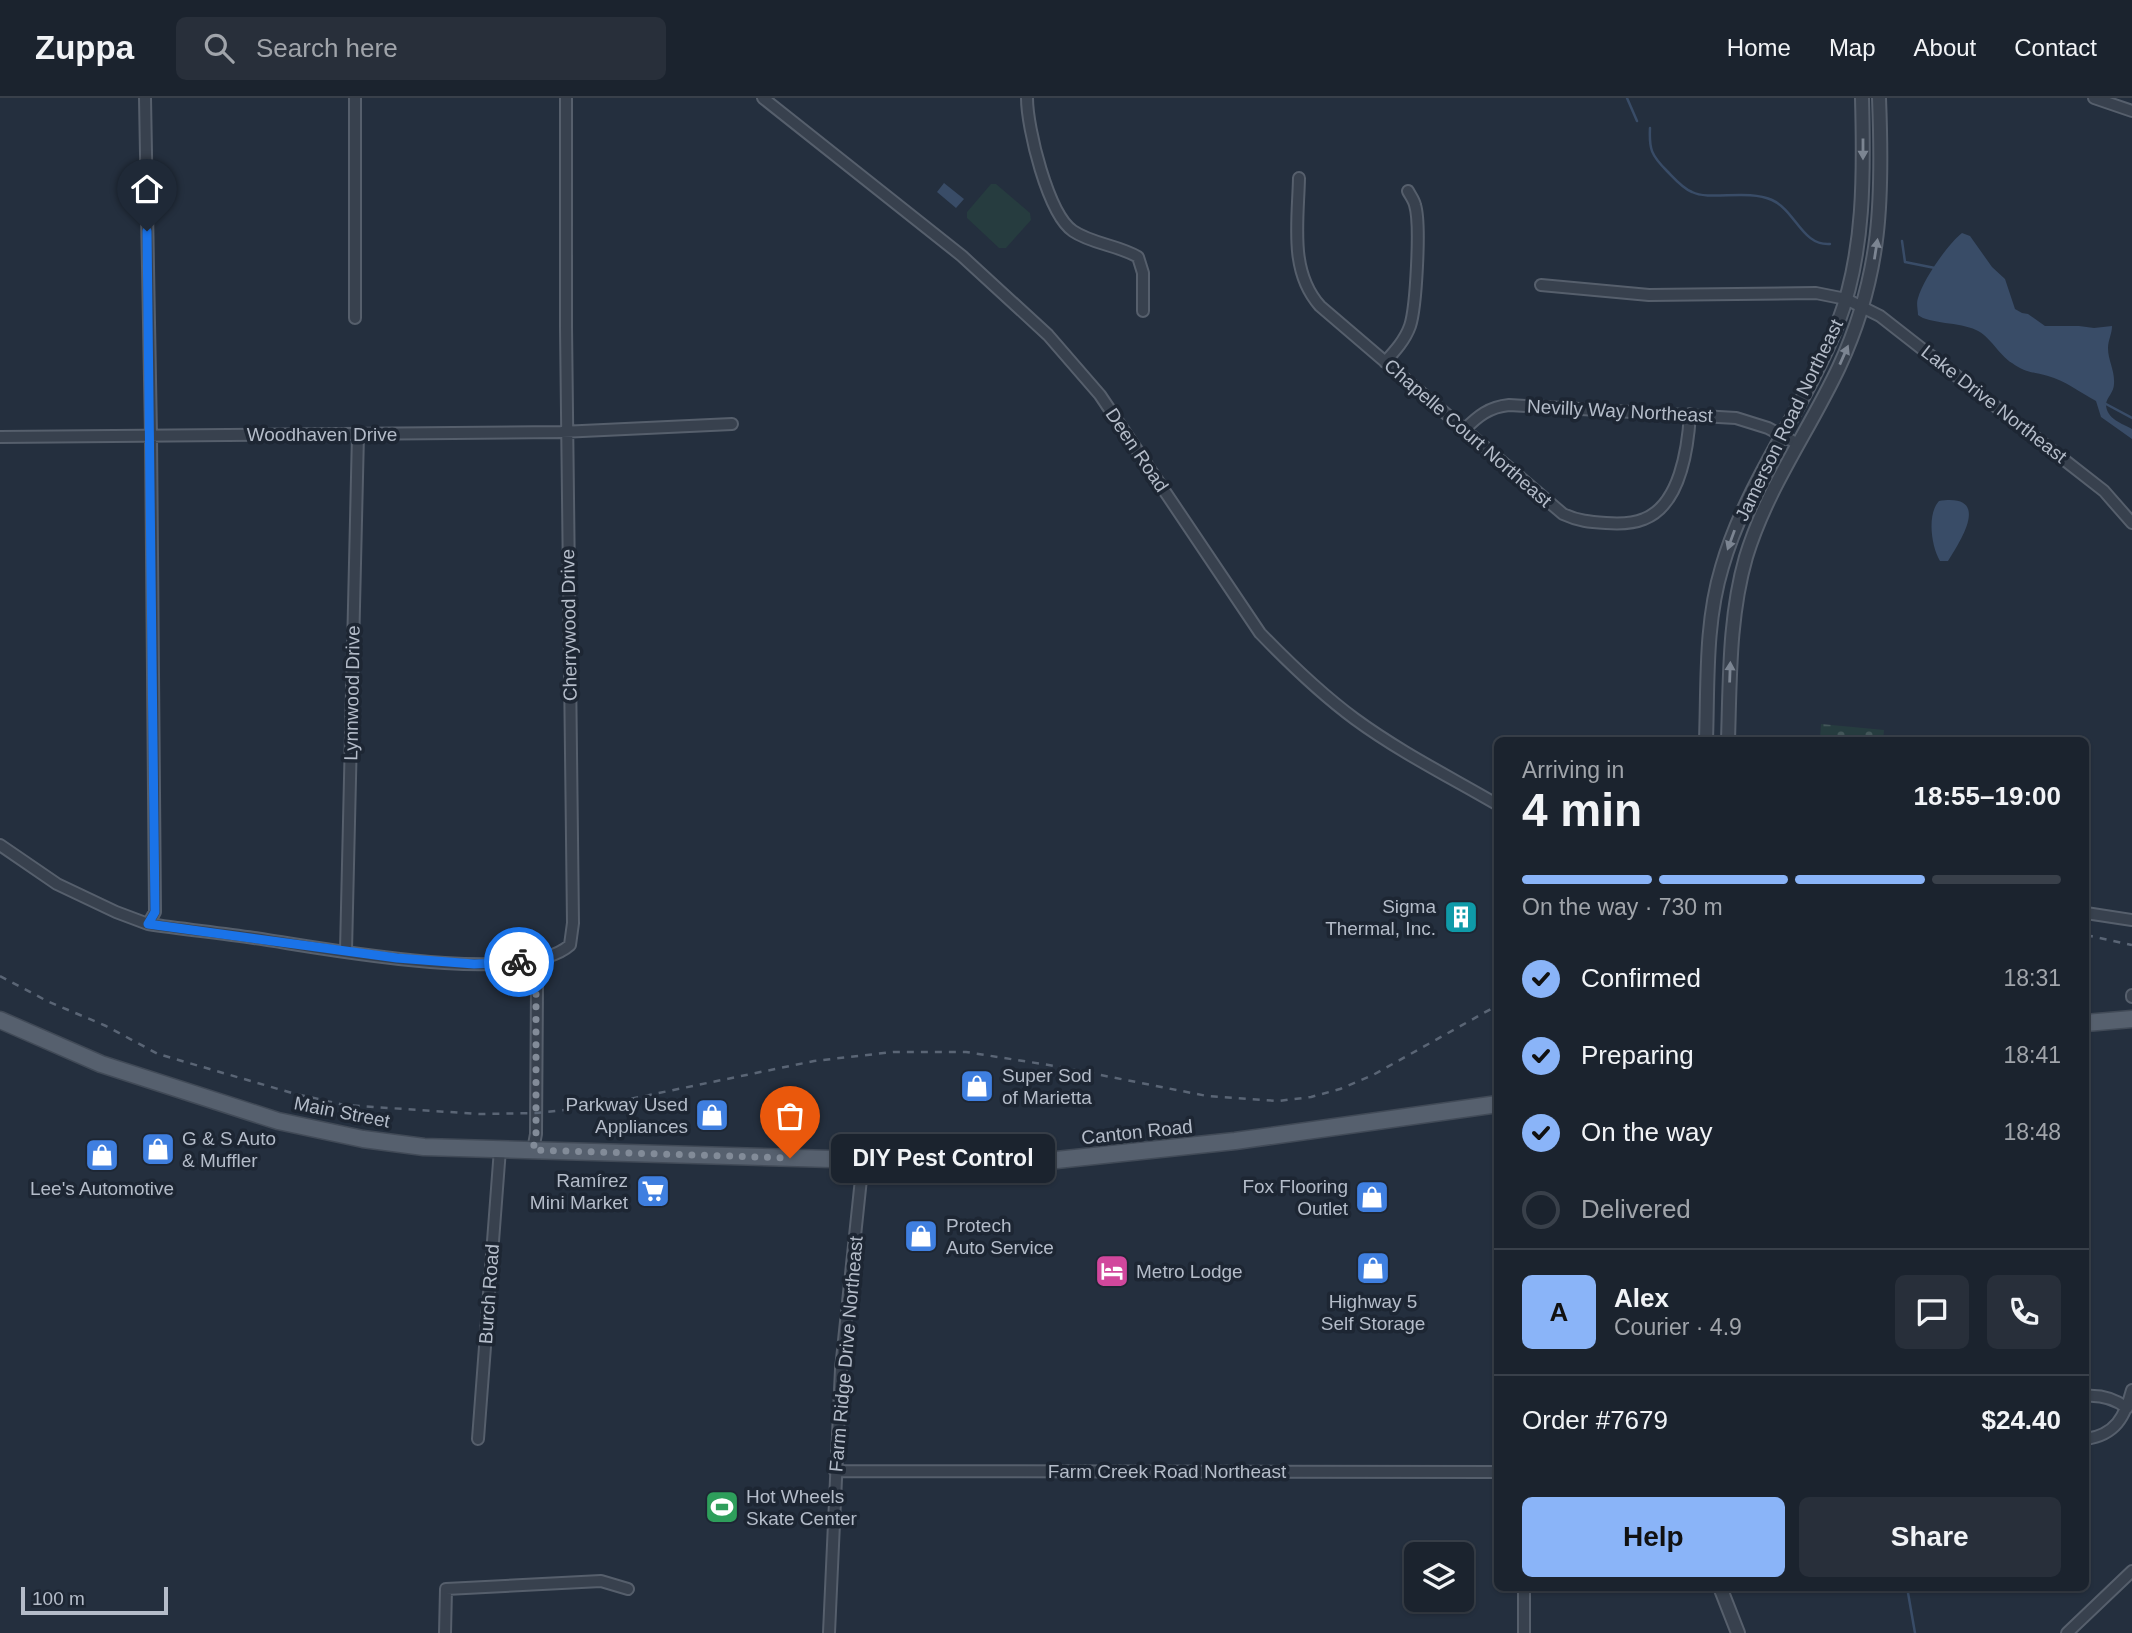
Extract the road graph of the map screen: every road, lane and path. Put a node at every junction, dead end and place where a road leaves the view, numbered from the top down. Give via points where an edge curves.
1 (145, 98) edge
2 (355, 98) edge
3 (566, 98) edge
4 (763, 98) edge
5 (1027, 98) edge
6 (1862, 98) edge
7 (1880, 98) edge
8 (2094, 98) edge
9 (2132, 111) edge
10 (1299, 178) dead end
11 (1408, 191) dead end
12 (1541, 285) dead end
13 (1846, 299) junction
14 (1863, 307) junction
15 (1143, 311) dead end
16 (355, 318) dead end
17 (1385, 362) junction
18 (1690, 414) junction
19 (732, 424) dead end
20 (567, 430) junction
21 (1464, 430) junction
22 (358, 434) junction
23 (151, 435) junction
24 (1782, 435) junction
25 (0, 437) edge
26 (1798, 444) junction
27 (2132, 523) edge
28 (1706, 737) edge
29 (1728, 737) edge
30 (1494, 803) edge
31 (0, 845) edge
32 (2089, 913) edge
33 (2132, 920) edge
34 (148, 924) junction
35 (345, 951) junction
36 (535, 960) junction
37 (2132, 1019) edge
38 (0, 1020) edge
39 (2089, 1023) edge
40 (1494, 1105) edge
41 (500, 1149) junction
42 (533, 1150) junction
43 (693, 1155) joint
44 (863, 1160) junction
45 (2132, 1390) edge
46 (2089, 1396) edge
47 (2127, 1408) junction
48 (2089, 1438) edge
49 (478, 1439) dead end
50 (835, 1471) junction
51 (1494, 1472) edge
52 (2132, 1571) edge
53 (628, 1589) dead end
54 (1524, 1591) edge
55 (1722, 1591) edge
56 (445, 1633) edge
57 (829, 1633) edge
58 (1524, 1633) edge
59 (1738, 1633) edge
60 (2067, 1633) edge

1 - 23 street
2 - 16 street
3 - 20 street, Cherrywood Drive
4 - 30 street, Deen Road via 962,256 1048,335 1100,395 1273,646 1355,719
5 - 15 street via 1032,137 1054,208 1074,232 1138,257 1143,273
6 -> 13 street, Jamerson Road Northeast via 1860,222
14 -> 7 street, Jamerson Road Northeast via 1880,224
8 - 9 street
10 - 17 street, Chapelle Court Northeast via 1297,254 1304,284 1320,306
11 - 17 street via 1417,220 1413,309 1405,336
12 - 13 street, Lake Drive Northeast via 1649,295 1816,293
13 - 14 street, Lake Drive Northeast
13 - 24 street, Jamerson Road Northeast
26 -> 14 street, Jamerson Road Northeast via 1839,366
14 - 27 street, Lake Drive Northeast via 2075,467
17 - 21 street, Chapelle Court Northeast
18 - 21 street, Nevilly Way Northeast via 1509,405 1491,408
18 - 21 street, Chapelle Court Northeast via 1683,456 1669,496 1645,519 1620,524 1588,522 1563,514
18 - 24 street, Nevilly Way Northeast via 1736,418
19 - 20 street, Woodhaven Drive
20 - 22 street, Woodhaven Drive
20 - 36 street, Cherrywood Drive via 573,923 570,945
22 - 23 street, Woodhaven Drive
22 - 35 street, Lynnwood Drive
23 - 25 street, Woodhaven Drive
23 - 34 street via 155,912
24 - 26 street, Nevilly Way Northeast
24 -> 28 street, Jamerson Road Northeast via 1740,516 1717,584 1709,642
29 -> 26 street, Jamerson Road Northeast via 1731,647 1740,582 1767,501
31 - 34 street via 57,884
32 - 33 street
34 - 35 street
35 - 36 street via 474,964
36 - 42 street
37 - 39 main road
38 - 41 main road, Main Street via 112,1068 278,1121 424,1147
40 - 44 main road, Canton Road via 1074,1160
41 - 42 main road, Main Street
41 - 49 street, Burch Road
42 - 43 main road, Main Street
43 - 44 main road, Canton Road
44 - 50 street, Farm Ridge Drive Northeast
45 - 47 street
46 - 47 street
47 - 48 street via 2110,1432
50 - 51 street, Farm Creek Road Northeast
50 - 57 street, Farm Ridge Drive Northeast
52 - 60 street
53 - 56 street via 601,1581 446,1588
54 - 58 street
55 - 59 street

